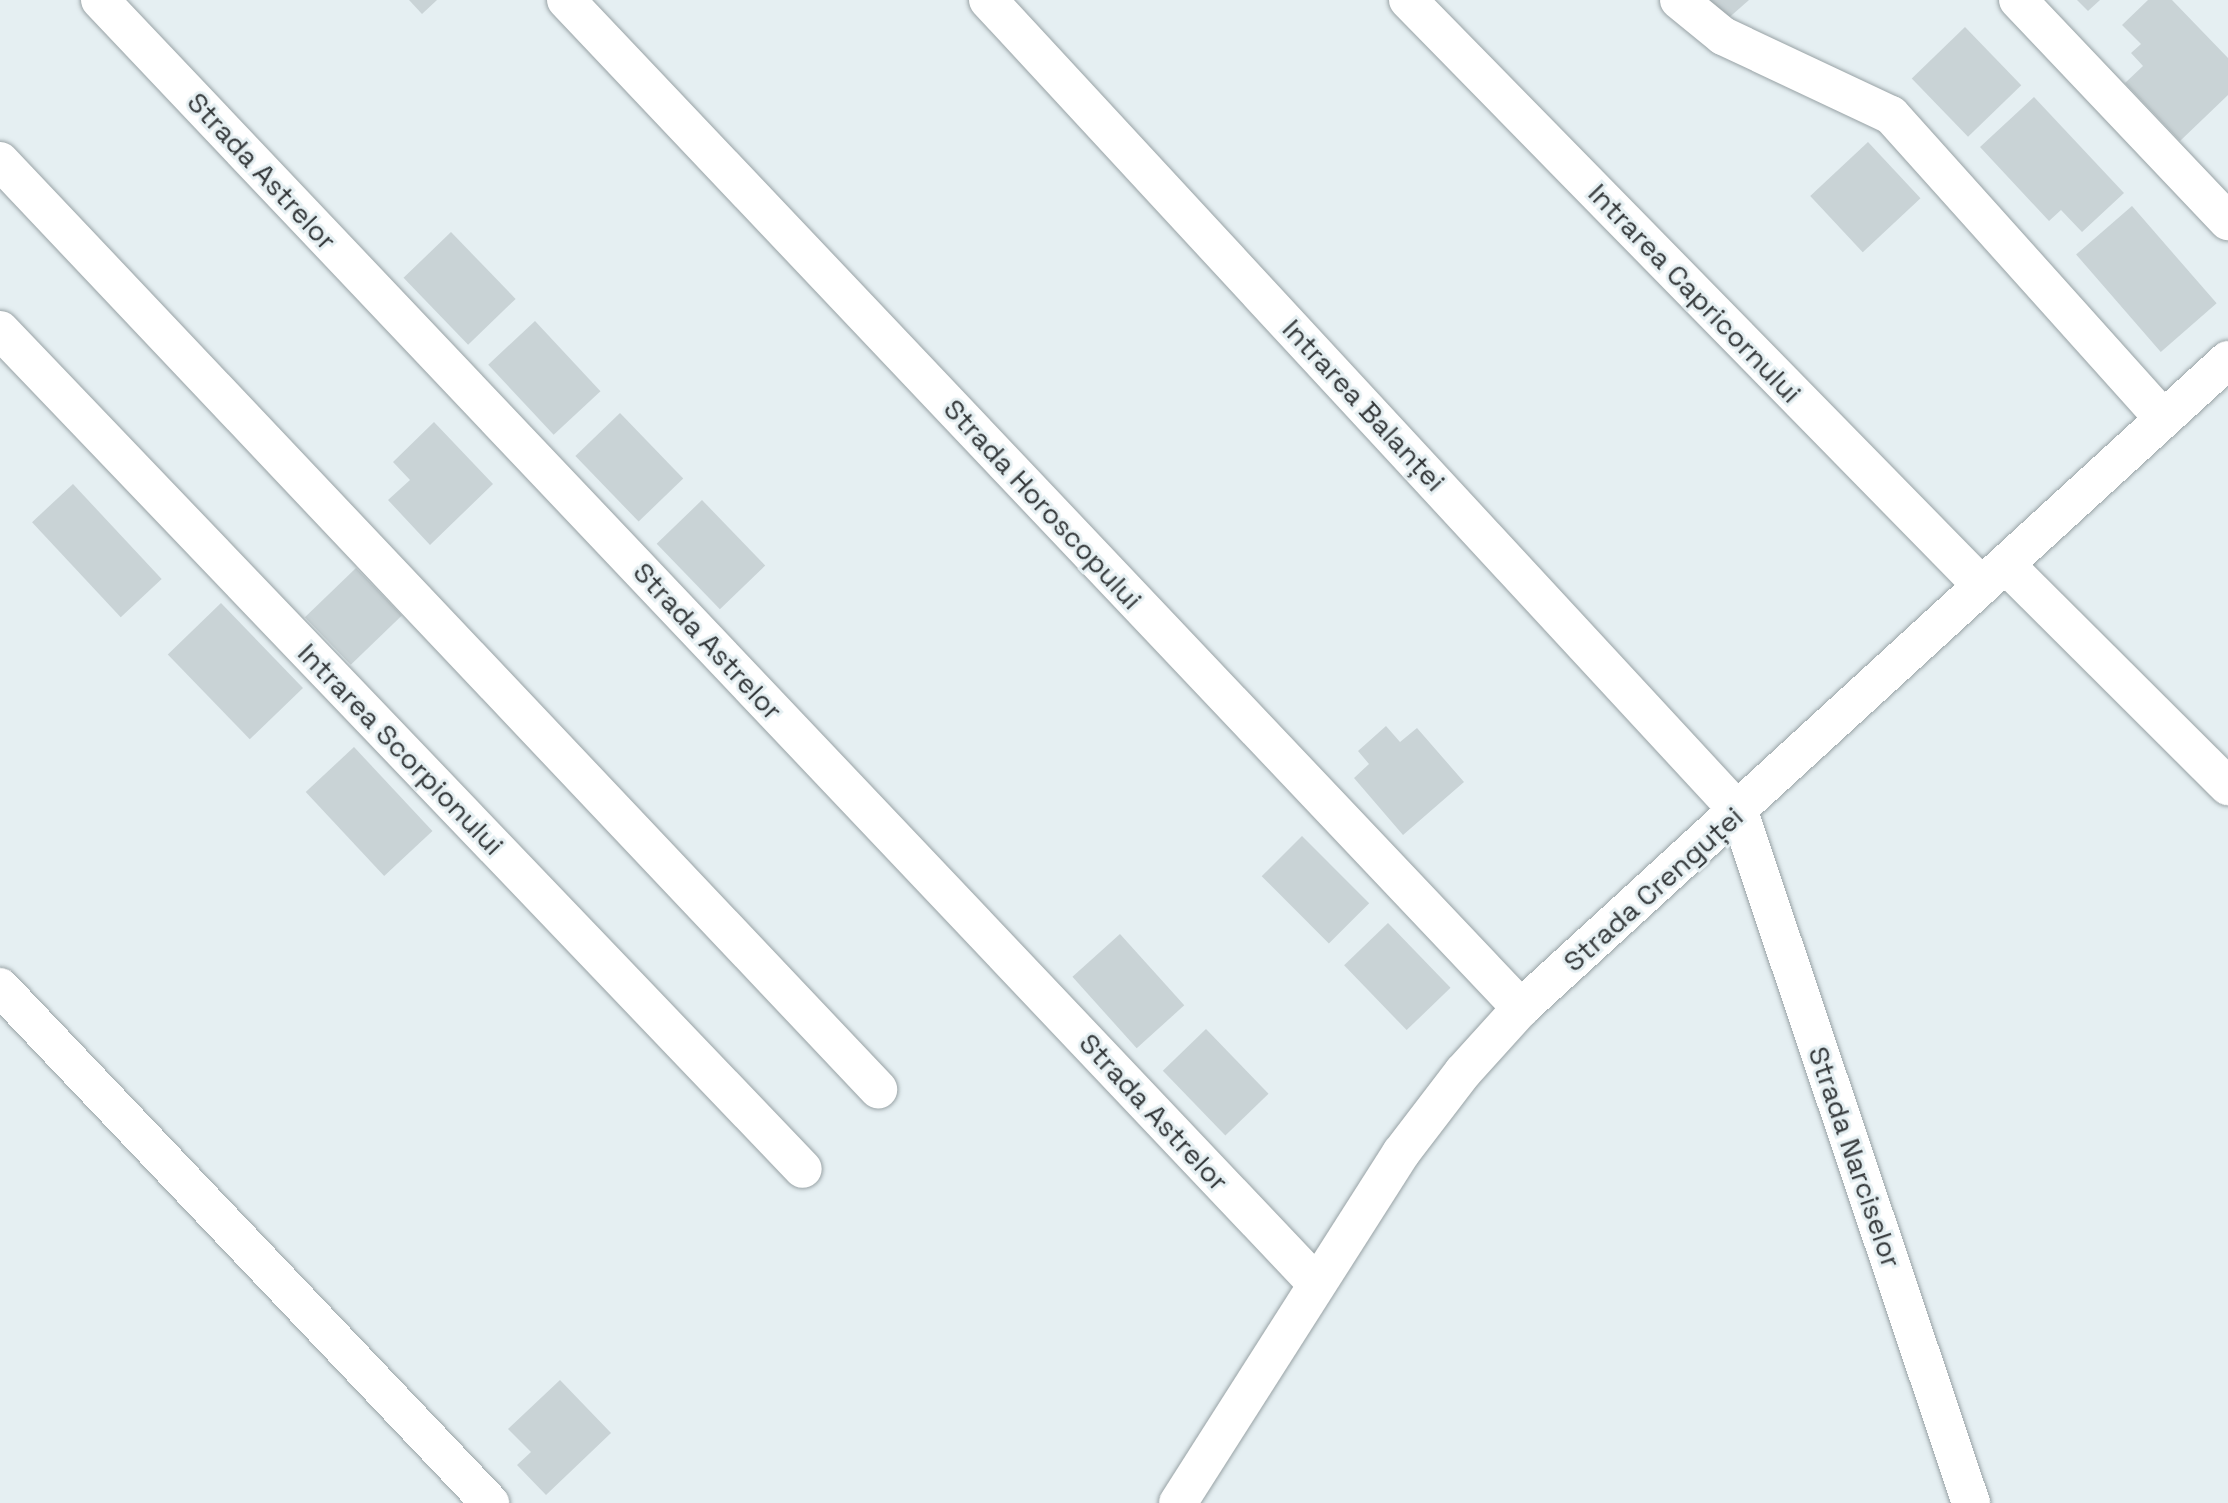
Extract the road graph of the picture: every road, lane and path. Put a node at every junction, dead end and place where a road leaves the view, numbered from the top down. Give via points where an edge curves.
1 (100, 0) edge
2 (566, 0) edge
3 (988, 0) edge
4 (1408, 0) edge
5 (1679, 0) edge
6 (2018, 0) edge
7 (0, 161) edge
8 (2228, 221) edge
9 (0, 330) edge
10 (2228, 360) edge
11 (2163, 418) junction
12 (1994, 576) junction
13 (2228, 786) edge
14 (1739, 812) junction
15 (0, 987) edge
16 (1521, 1008) junction
17 (878, 1089) dead end
18 (803, 1169) dead end
19 (1316, 1283) junction
20 (490, 1503) edge
21 (1178, 1503) edge
22 (1971, 1503) edge

1 - 19 street, Strada Astrelor
2 - 16 street, Strada Horoscopului
3 - 14 street, Intrarea Balanței
4 - 12 street, Intrarea Capricornului
5 - 11 street via 1746,48 1891,115
6 - 8 street
7 - 17 street
9 - 18 street, Intrarea Scorpionului
10 - 11 street, Strada Crenguței
11 - 12 street, Strada Crenguței
12 - 13 street, Intrarea Capricornului
12 - 14 street, Strada Crenguței
14 - 16 street, Strada Crenguței
14 - 22 street, Strada Narciselor
15 - 20 street
16 - 19 street, Strada Crenguței via 1401,1153
19 - 21 street, Strada Crenguței

